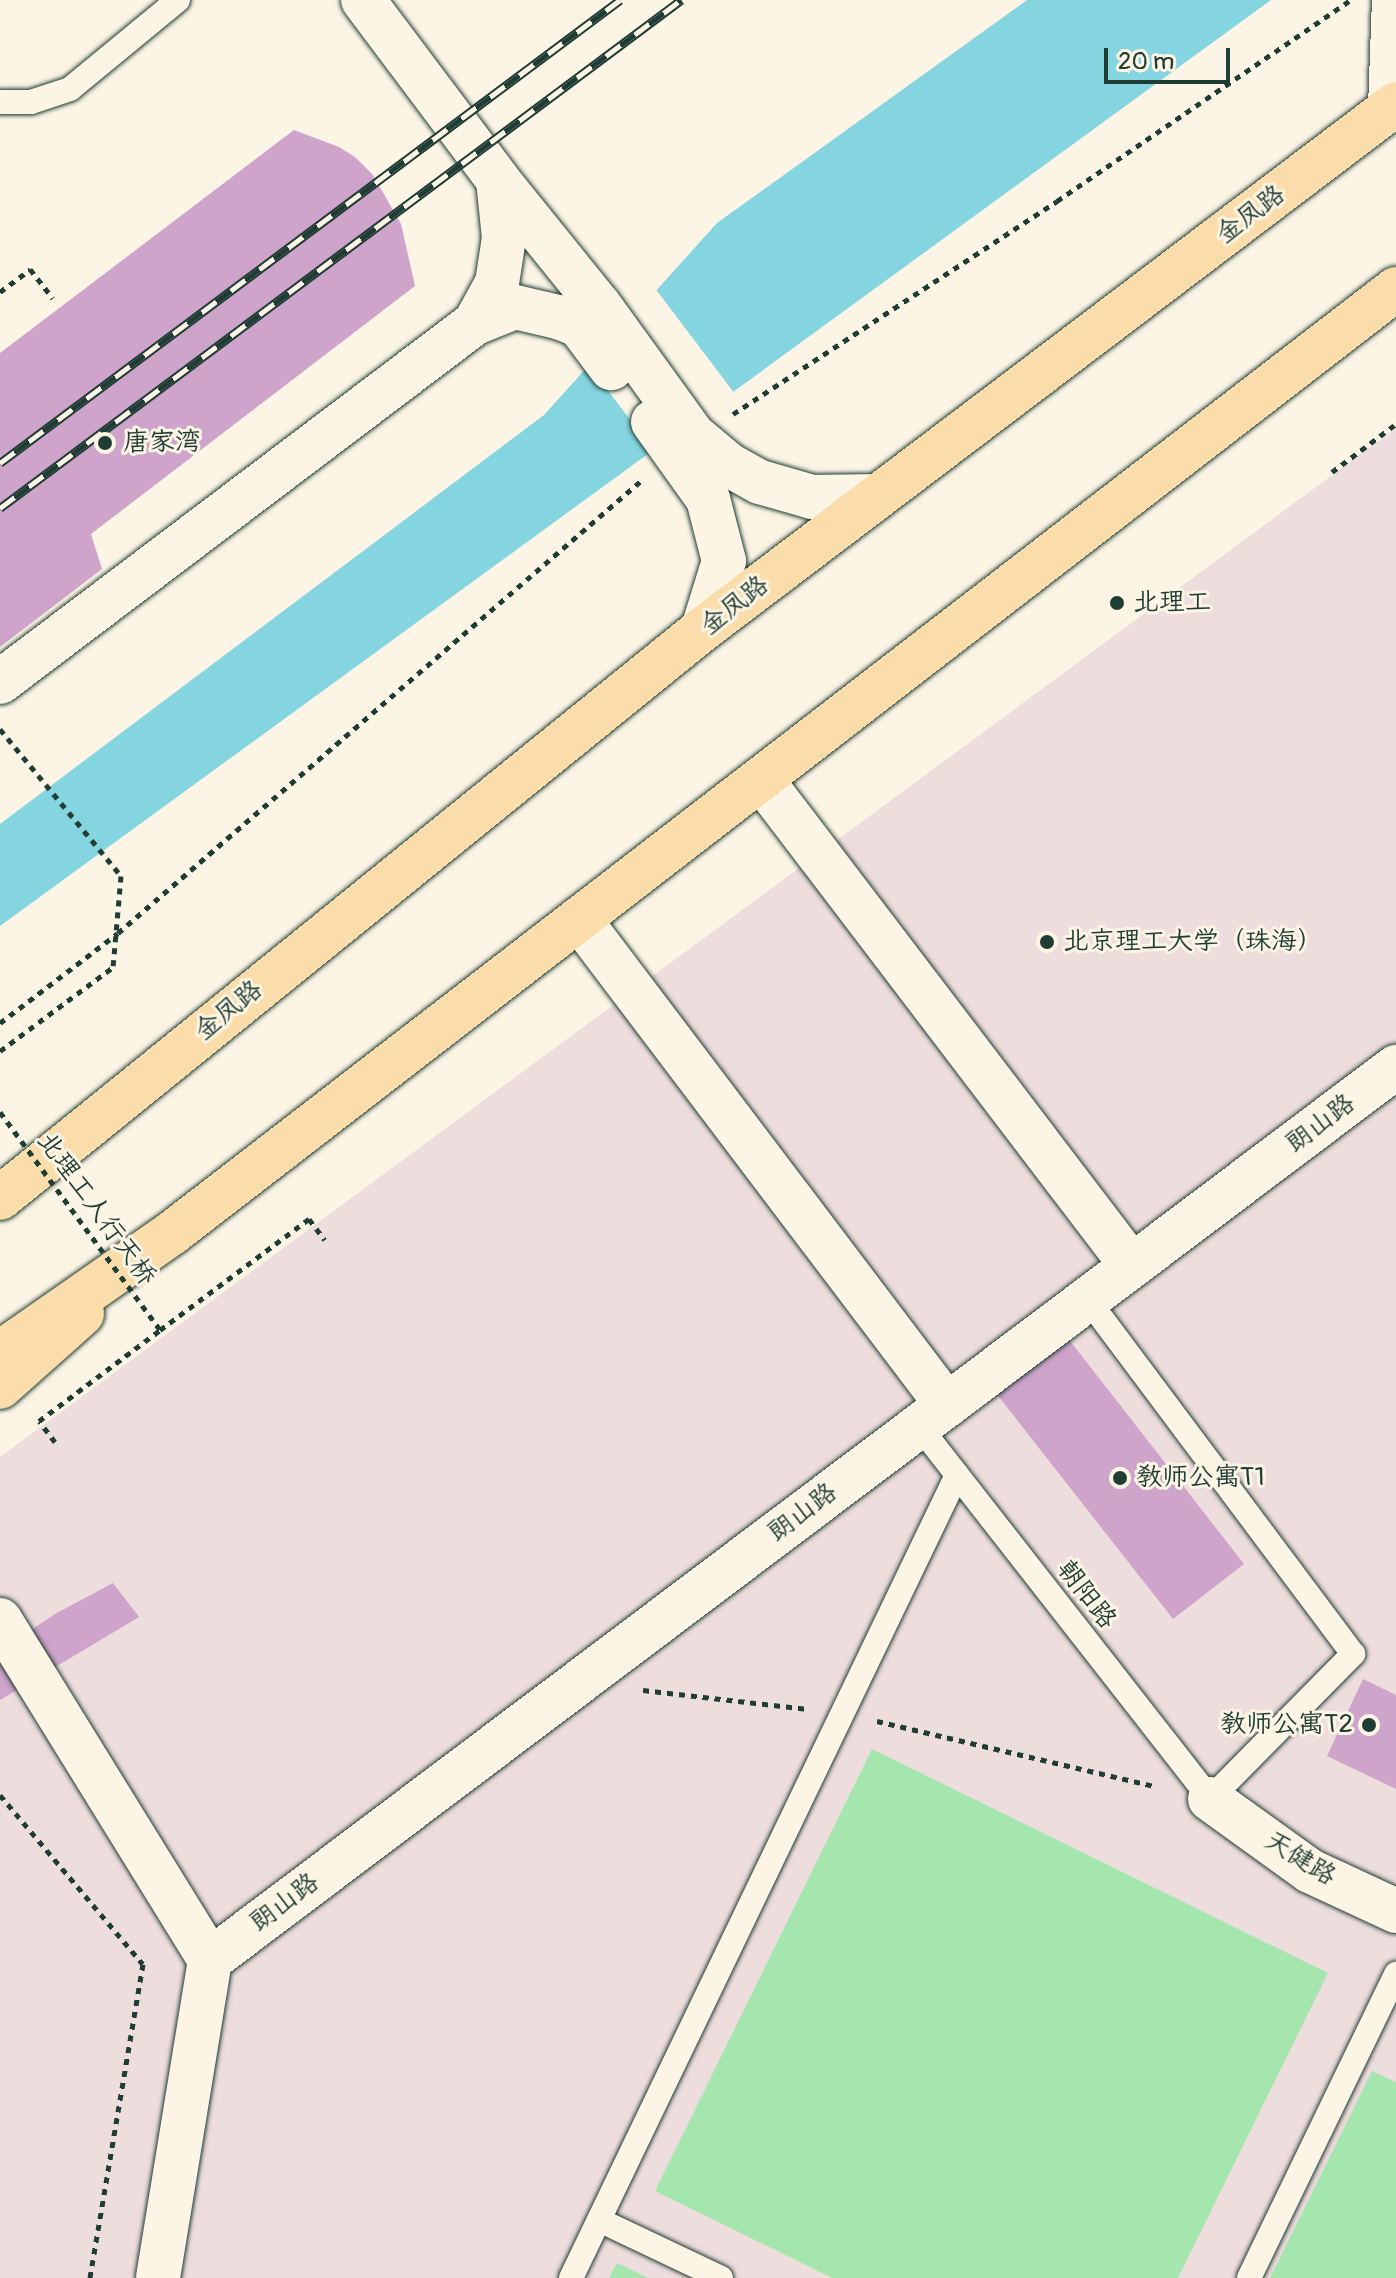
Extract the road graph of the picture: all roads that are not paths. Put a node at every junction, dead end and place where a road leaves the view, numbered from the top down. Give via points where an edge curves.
1 (178, 0) edge
2 (363, 0) edge
3 (1394, 0) edge
4 (0, 102) edge
5 (1393, 106) edge
6 (498, 180) junction
7 (1396, 289) edge
8 (589, 315) junction
9 (475, 323) junction
10 (687, 443) junction
11 (877, 496) junction
12 (703, 629) junction
13 (0, 682) edge
14 (761, 779) junction
15 (579, 919) junction
16 (1396, 1067) edge
17 (87, 1126) junction
18 (0, 1176) edge
19 (0, 1198) edge
20 (172, 1233) junction
21 (1132, 1266) junction
22 (1087, 1299) junction
23 (0, 1353) edge
24 (0, 1387) edge
25 (933, 1415) junction
26 (957, 1475) junction
27 (0, 1620) edge
28 (1210, 1799) junction
29 (1396, 1911) edge
30 (210, 1960) junction
31 (1396, 1974) edge
32 (599, 2220) junction
33 (158, 2278) edge
34 (571, 2278) edge
35 (721, 2278) edge
36 (1249, 2278) edge

1 - 4 lane via 70,89 31,102
2 - 6 street
3 - 5 street
5 - 11 main road, 金凤路
6 - 8 street
6 - 9 street via 504,238 497,283
7 - 14 main road
8 - 9 street via 515,307
8 - 10 street
9 - 13 street
10 - 11 street via 760,482 812,497
10 - 12 street via 724,561
11 - 12 main road, 金凤路
12 - 17 main road, 金凤路
14 - 15 main road
14 - 21 street
15 - 20 main road
15 - 25 street
16 - 21 street, 朗山路
17 - 18 main road
17 - 19 main road
20 - 23 main road
20 - 24 main road
21 - 22 street, 朗山路
22 - 25 street, 朗山路
22 - 28 lane via 1353,1654
25 - 26 lane, 朝阳路
25 - 30 street, 朗山路
26 - 28 lane, 朝阳路
26 - 32 lane
27 - 30 street
28 - 29 street, 天健路 via 1310,1871
30 - 33 street
31 - 36 lane
32 - 34 lane
32 - 35 lane

